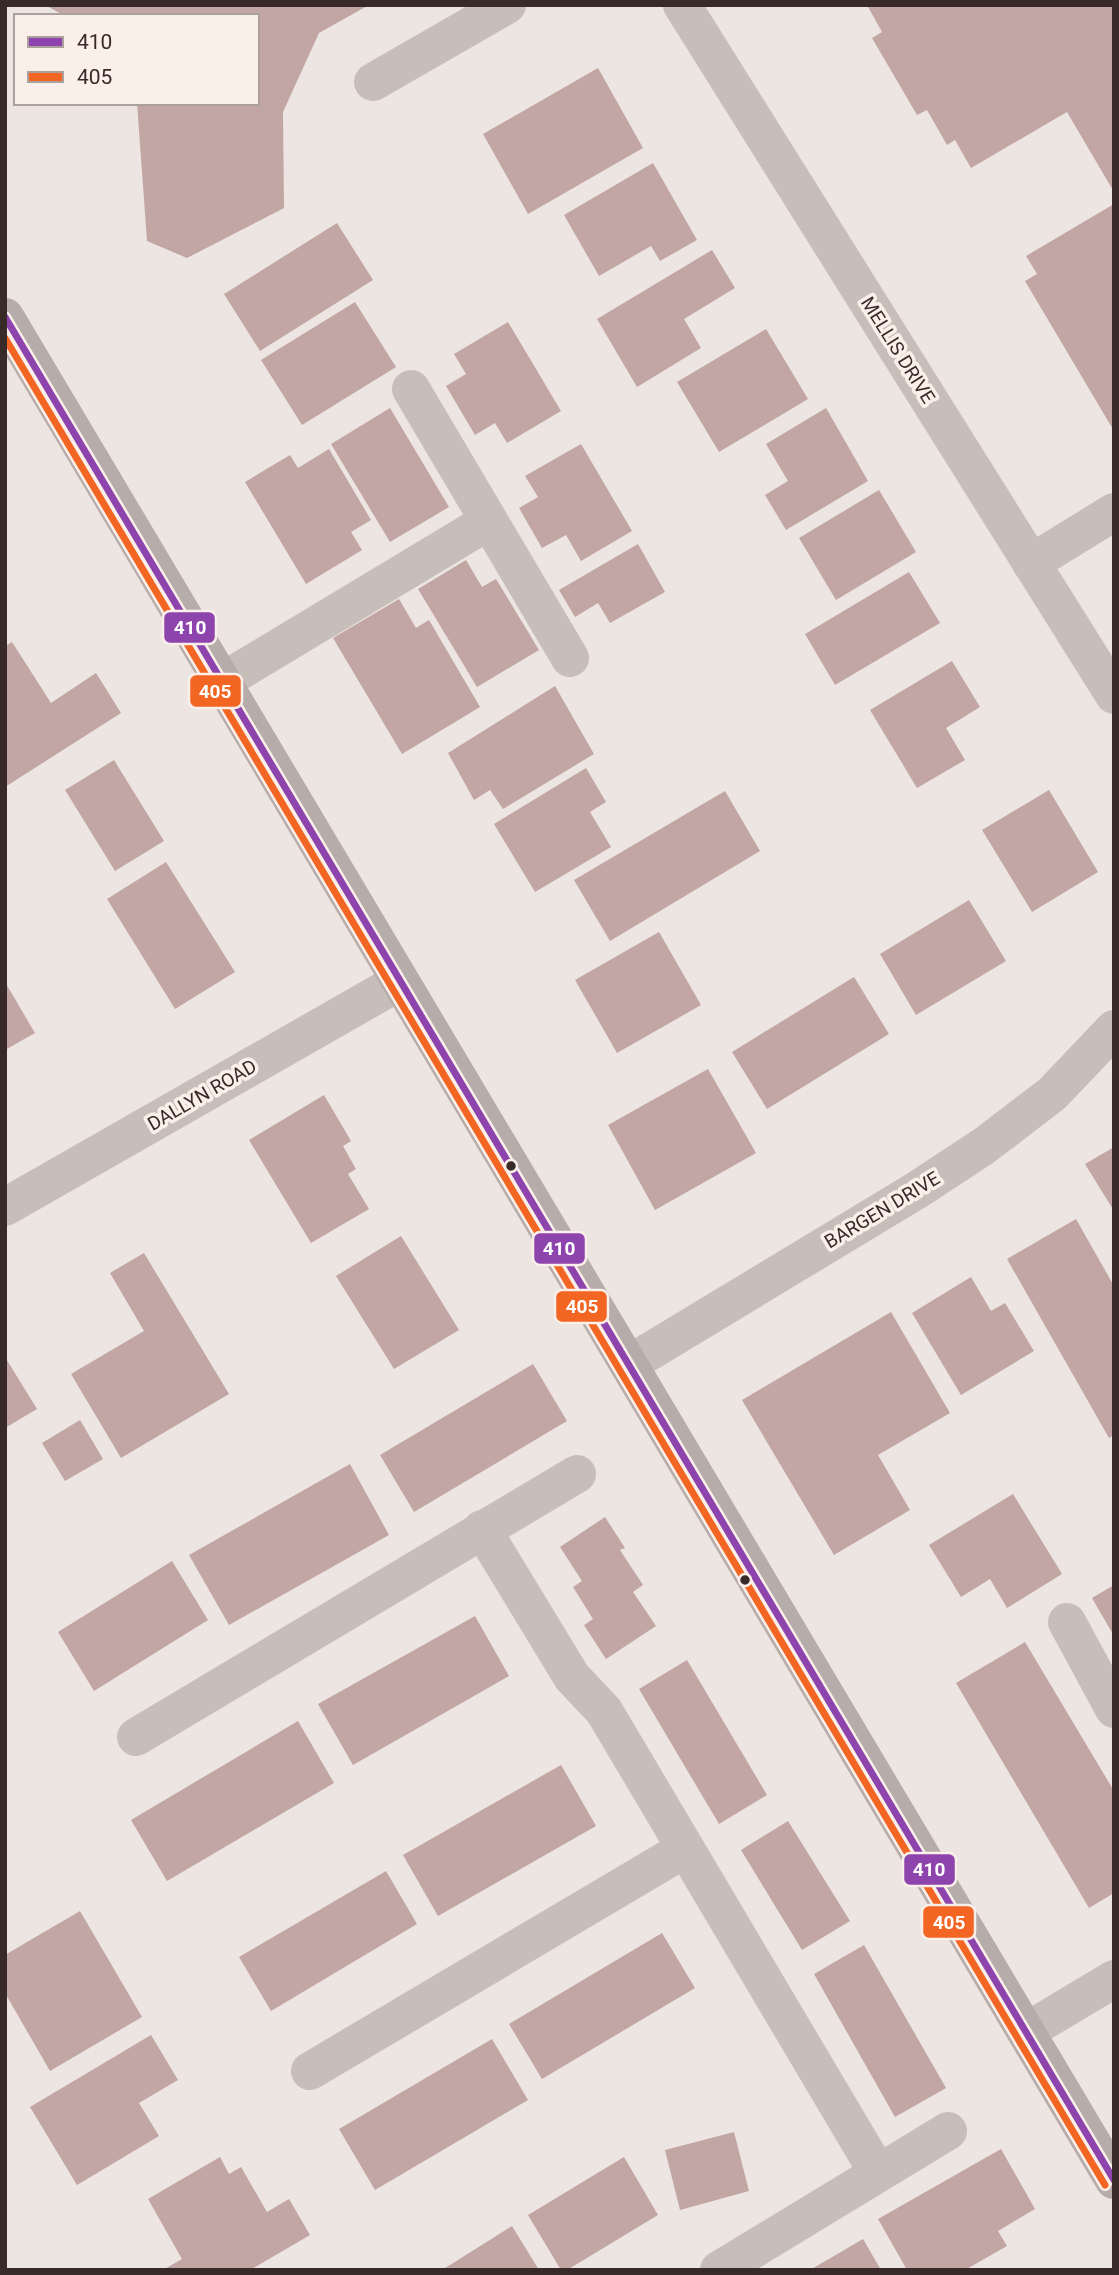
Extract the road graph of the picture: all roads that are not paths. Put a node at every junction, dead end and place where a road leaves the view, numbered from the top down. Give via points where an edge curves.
1 (507, 5) edge
2 (682, 5) edge
3 (373, 82) dead end
4 (5, 317) edge
5 (411, 389) dead end
6 (1114, 512) edge
7 (489, 521) junction
8 (1031, 562) junction
9 (570, 658) dead end
10 (223, 681) junction
11 (1114, 695) edge
12 (399, 982) junction
13 (1114, 1029) edge
14 (5, 1207) edge
15 (629, 1364) junction
16 (577, 1474) dead end
17 (482, 1529) junction
18 (1068, 1622) dead end
19 (1114, 1709) edge
20 (136, 1737) dead end
21 (685, 1849) junction
22 (1114, 1979) edge
23 (1027, 2031) junction
24 (310, 2071) dead end
25 (948, 2131) dead end
26 (878, 2174) junction
27 (1114, 2180) edge
28 (719, 2270) edge

1 - 3 street
2 - 8 street, MELLIS DRIVE
4 - 10 main road
5 - 7 street
6 - 8 street
7 - 9 street
7 - 10 street
8 - 11 street, MELLIS DRIVE
10 - 12 main road
12 - 14 street, DALLYN ROAD
12 - 15 main road
13 - 15 street, BARGEN DRIVE via 1052,1094 984,1146
15 - 23 main road
16 - 17 street
17 - 20 street
17 - 21 street via 572,1677 604,1711
18 - 19 street
21 - 24 street
21 - 26 street
22 - 23 street
23 - 27 main road
25 - 26 street
26 - 28 street

